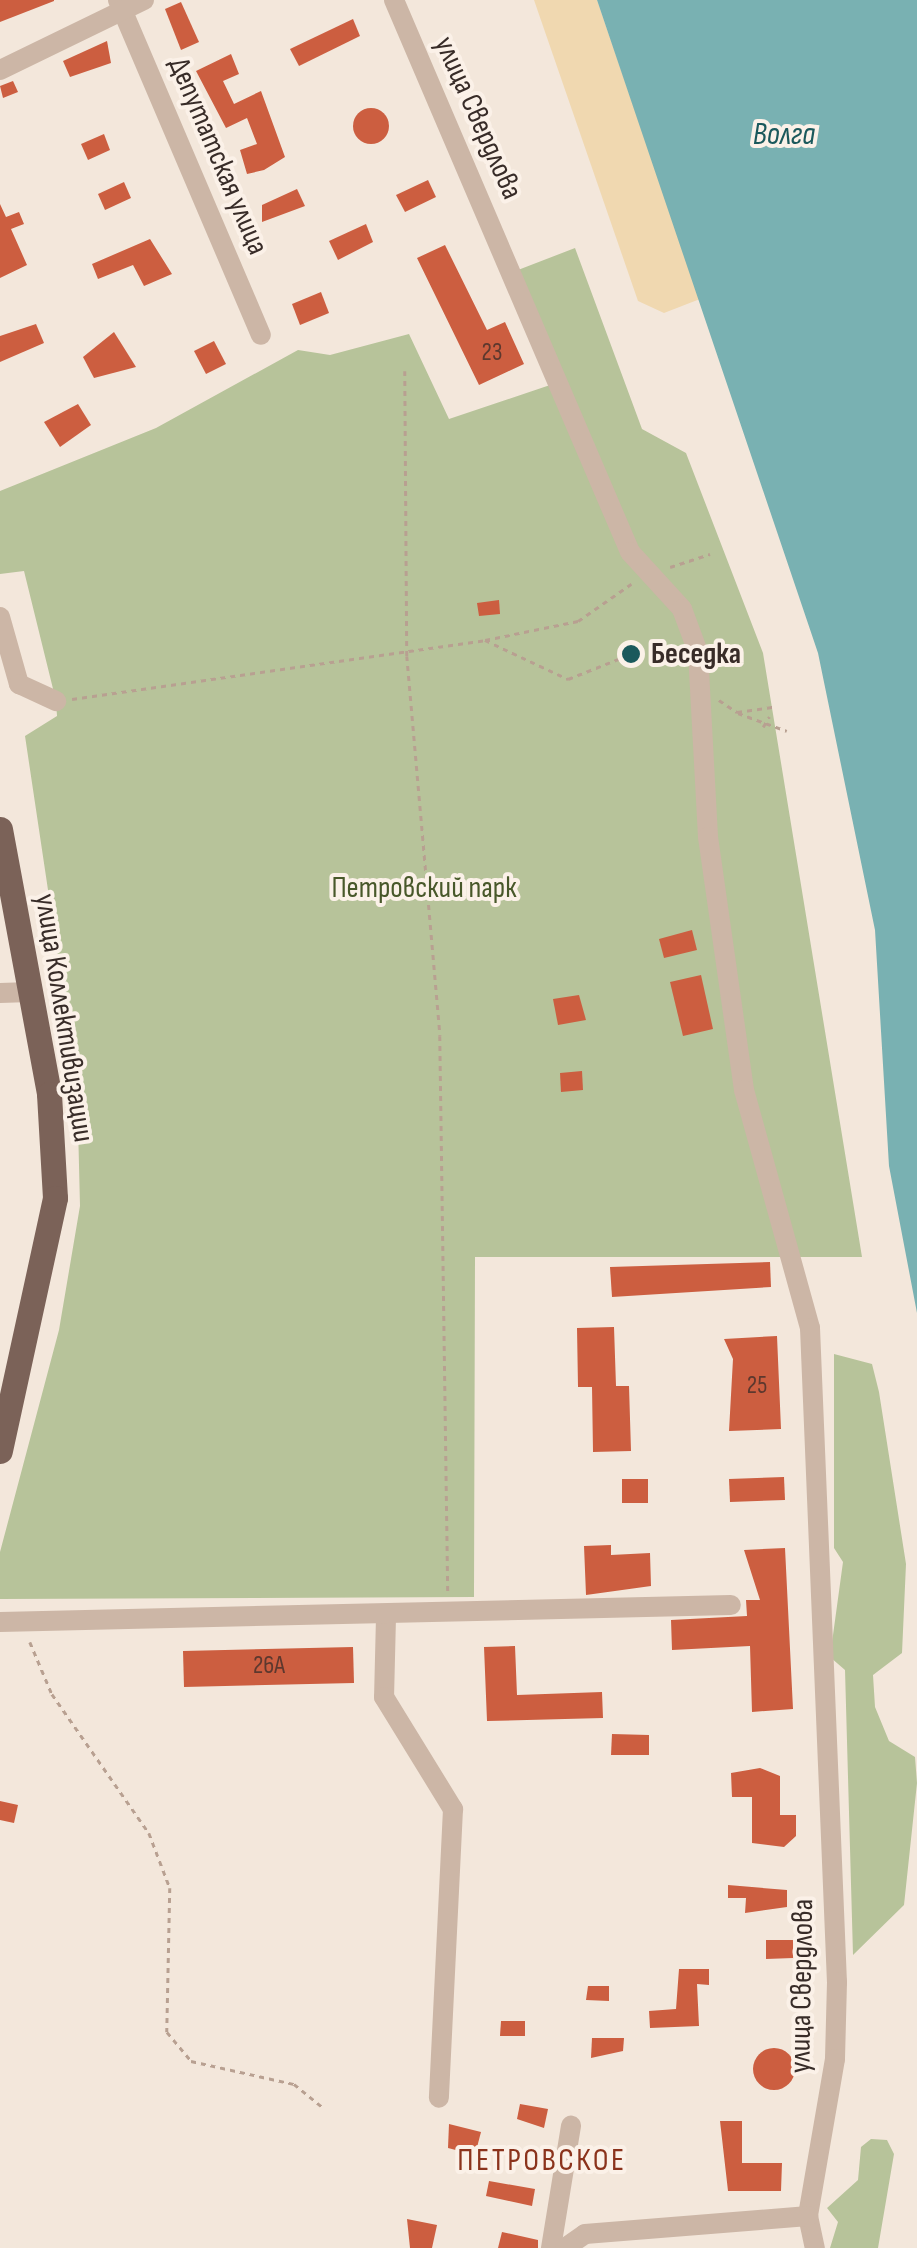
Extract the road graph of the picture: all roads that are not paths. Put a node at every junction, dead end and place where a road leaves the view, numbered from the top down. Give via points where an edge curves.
1 (144, 0) edge
2 (394, 0) edge
3 (121, 6) edge
4 (0, 70) edge
5 (260, 335) dead end
6 (0, 617) edge
7 (7, 662) edge
8 (56, 701) road end
9 (0, 829) edge
10 (30, 992) junction
11 (0, 994) edge
12 (0, 1452) edge
13 (731, 1605) dead end
14 (386, 1617) junction
15 (0, 1622) edge
16 (439, 2098) dead end
17 (571, 2126) dead end
18 (808, 2216) junction
19 (551, 2248) edge
20 (565, 2248) edge
21 (815, 2248) edge

1 - 3 street
2 - 18 street, улица Свердлова via 630,552 687,620 701,674 708,837 744,1090 810,1328 836,2023
3 - 4 street
3 - 5 street, Депутатская улица
6 - 7 street
7 - 8 street via 27,692
9 - 10 main road, улица Коллективизации
10 - 11 street
10 - 12 main road, улица Коллективизации via 50,1094 55,1198
13 - 14 street
14 - 15 street
14 - 16 street via 384,1696 452,1808
17 - 19 street
18 - 20 street via 585,2234
18 - 21 street, улица Свердлова

